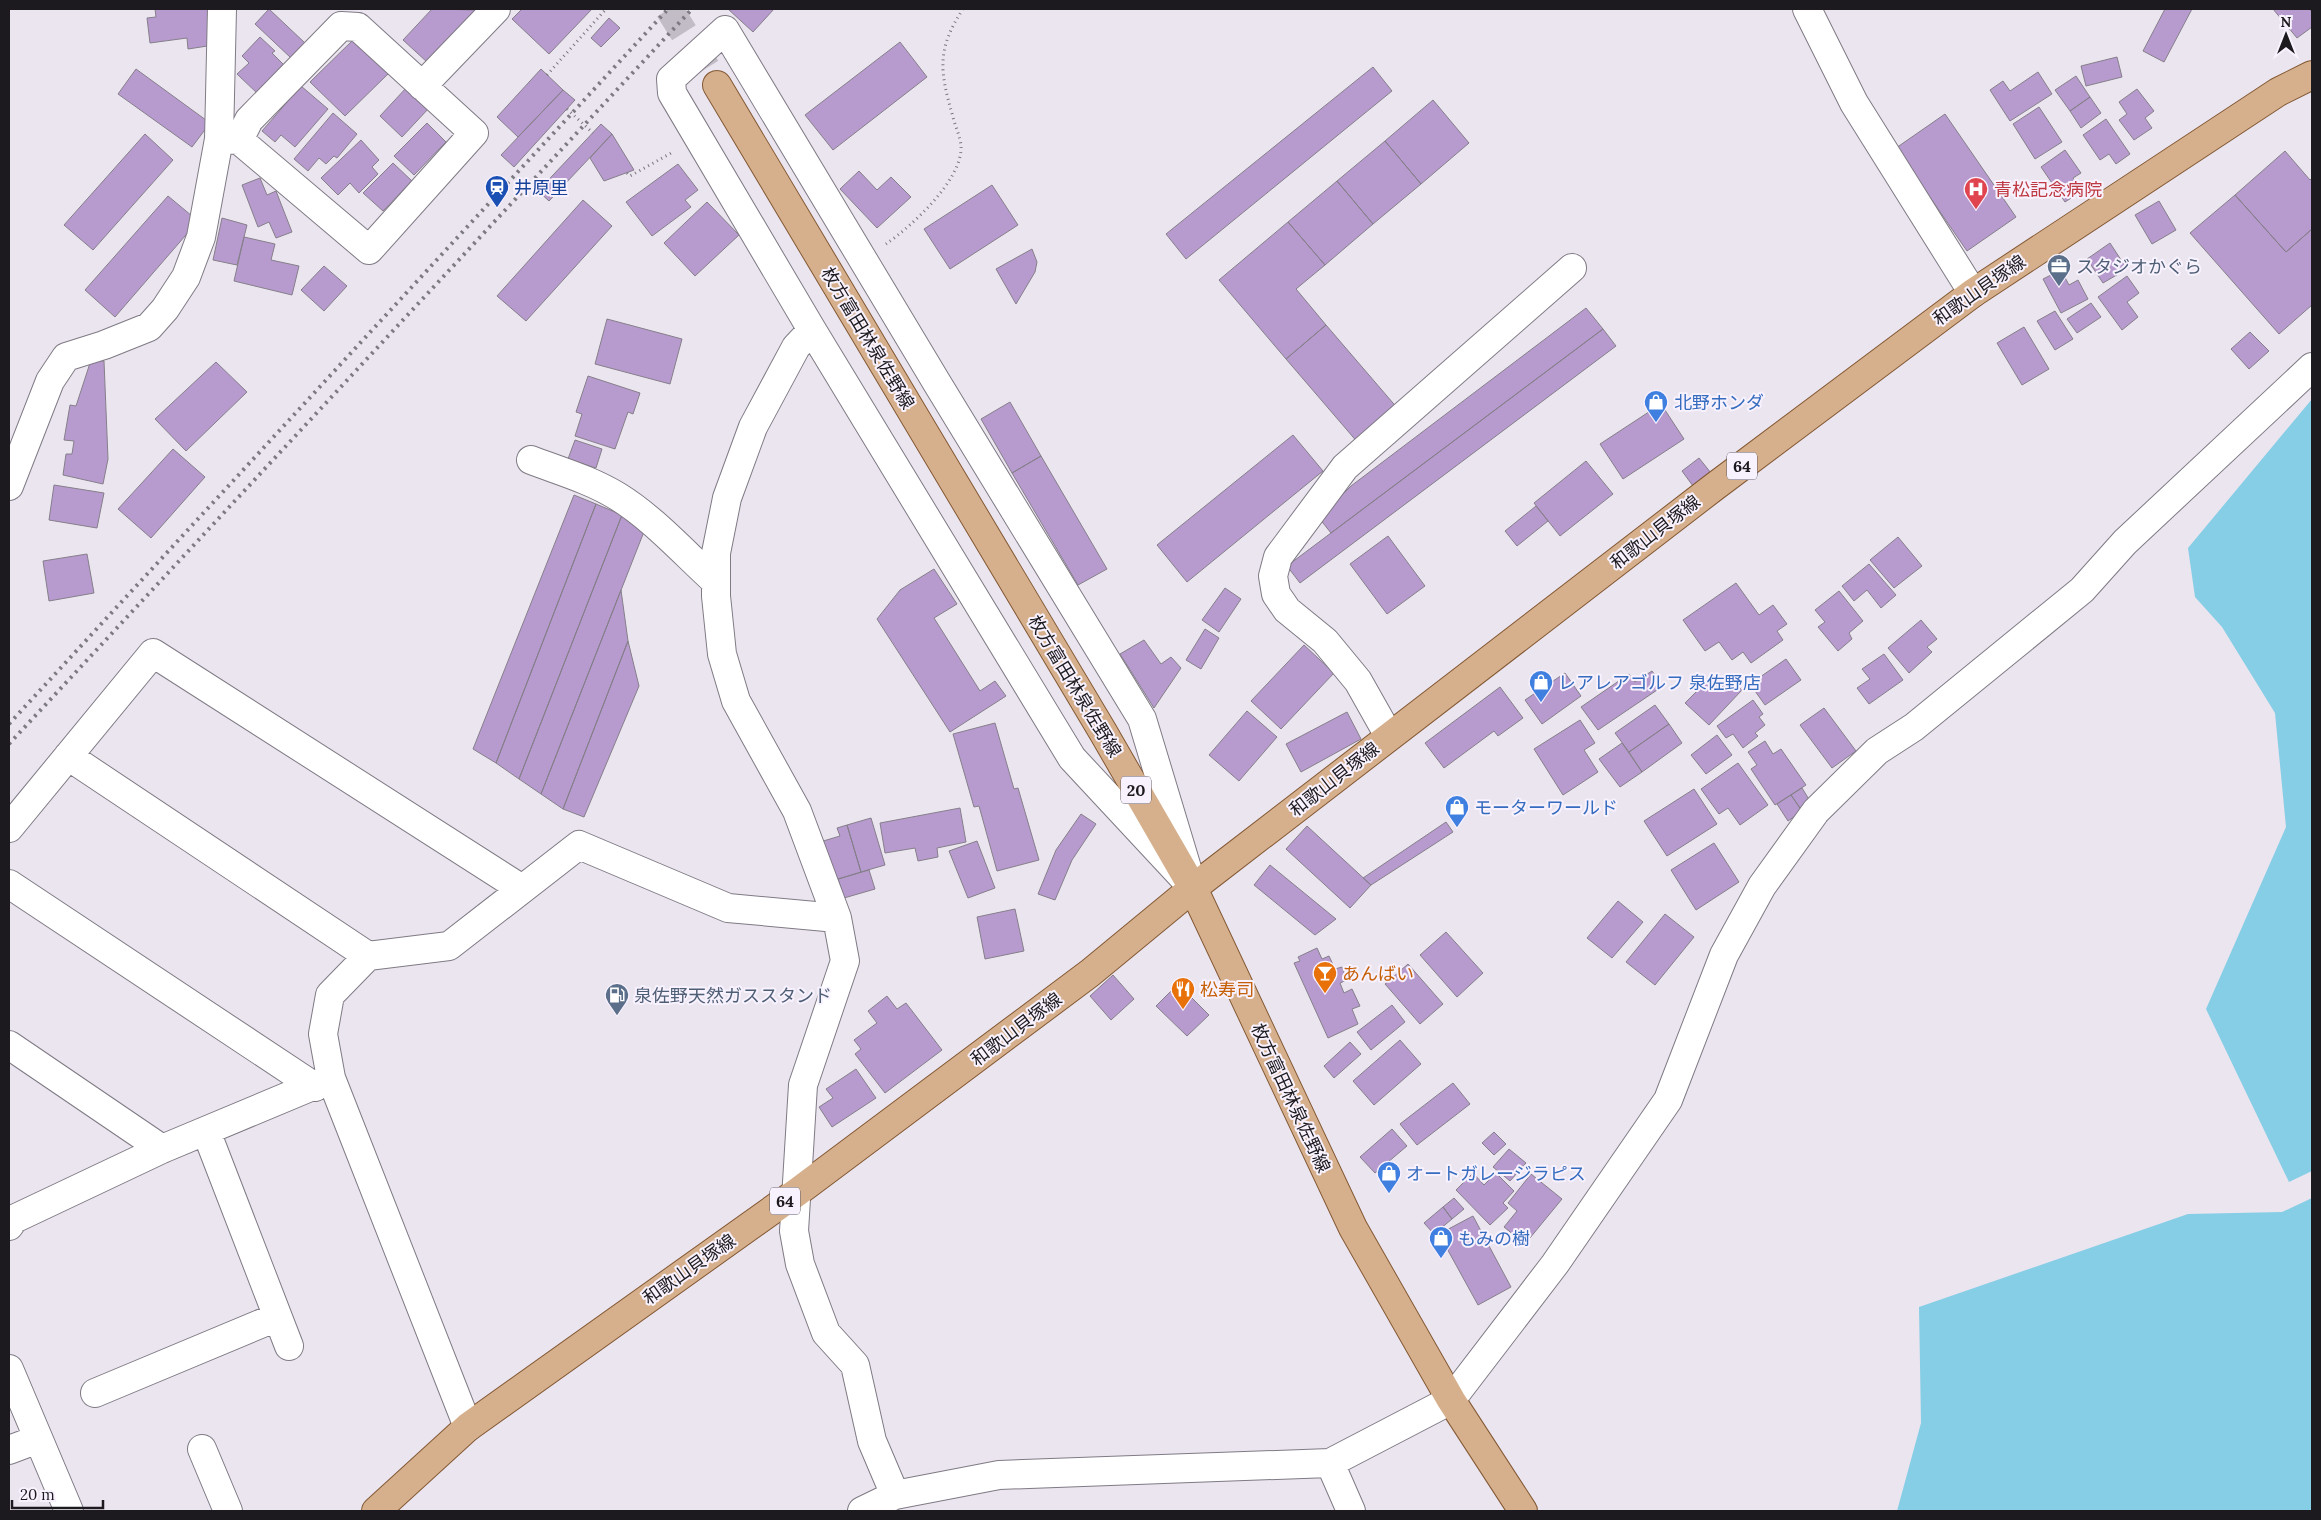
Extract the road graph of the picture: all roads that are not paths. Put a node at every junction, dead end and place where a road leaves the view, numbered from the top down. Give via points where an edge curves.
1 (222, 9) edge
2 (496, 9) edge
3 (1807, 9) edge
4 (2312, 75) edge
5 (717, 85) tunnel mouth
6 (422, 86) junction
7 (229, 140) junction
8 (1572, 268) dead end
9 (1973, 292) junction
10 (812, 330) junction
11 (2312, 366) edge
12 (531, 460) dead end
13 (9, 486) edge
14 (716, 582) junction
15 (1390, 736) junction
16 (68, 756) junction
17 (9, 828) edge
18 (9, 884) edge
19 (1193, 888) junction
20 (522, 889) junction
21 (836, 918) junction
22 (368, 956) junction
23 (9, 1045) edge
24 (323, 1083) junction
25 (206, 1131) junction
26 (162, 1148) junction
27 (796, 1193) junction
28 (10, 1220) edge
29 (277, 1318) junction
30 (289, 1346) dead end
31 (9, 1369) edge
32 (95, 1393) dead end
33 (1451, 1400) junction
34 (468, 1426) junction
35 (38, 1439) junction
36 (202, 1449) dead end
37 (9, 1450) edge
38 (1330, 1463) junction
39 (895, 1495) junction
40 (70, 1511) edge
41 (228, 1511) edge
42 (376, 1511) edge
43 (862, 1511) edge
44 (1351, 1511) edge
45 (1523, 1511) edge

1 - 7 street
2 - 6 street
3 - 9 street via 1854,103
4 - 9 main road, 和歌山貝塚線 / 64 via 2278,92
5 - 19 main road, 枚方富田林泉佐野線 / 20
6 - 7 street via 358,27 341,26
6 - 7 street via 474,133 369,250
7 - 13 street via 186,277 150,326 66,357 50,381
8 - 15 street via 1345,467 1278,557 1273,576 1276,594 1287,610 1325,641 1358,681
9 - 15 main road, 和歌山貝塚線 / 64
10 - 14 street via 796,347 753,428 727,498 716,553
10 - 19 street via 1072,758
10 - 19 street via 672,93 671,79 725,30 1142,719
11 - 33 street via 2125,542 2082,590 1914,727 1877,751 1816,811 1762,886 1724,955 1668,1100 1555,1264
12 - 14 street via 617,496
14 - 21 street via 722,654 736,702 797,811
15 - 19 main road, 和歌山貝塚線 / 64
16 - 17 street
16 - 20 street via 153,653
16 - 22 street
18 - 24 street
19 - 27 main road, 和歌山貝塚線 / 64 via 1090,974
19 - 33 main road, 枚方富田林泉佐野線 / 20 via 1353,1228
20 - 21 street via 579,845 728,908
20 - 22 street via 449,946
21 - 27 street via 845,961 803,1085
22 - 24 street via 330,995 323,1034
23 - 26 street
24 - 25 street
24 - 34 street
25 - 26 street
25 - 29 street
26 - 28 street
27 - 34 main road, 和歌山貝塚線 / 64
27 - 39 street via 794,1231 800,1264 826,1333 855,1365 872,1441
29 - 30 street
29 - 32 street
31 - 35 street
33 - 38 street
33 - 45 main road, 枚方富田林泉佐野線 / 20
34 - 42 main road, 和歌山貝塚線 / 64
35 - 37 street
35 - 40 street
36 - 41 street
38 - 39 street via 999,1475
38 - 44 street
39 - 43 street

